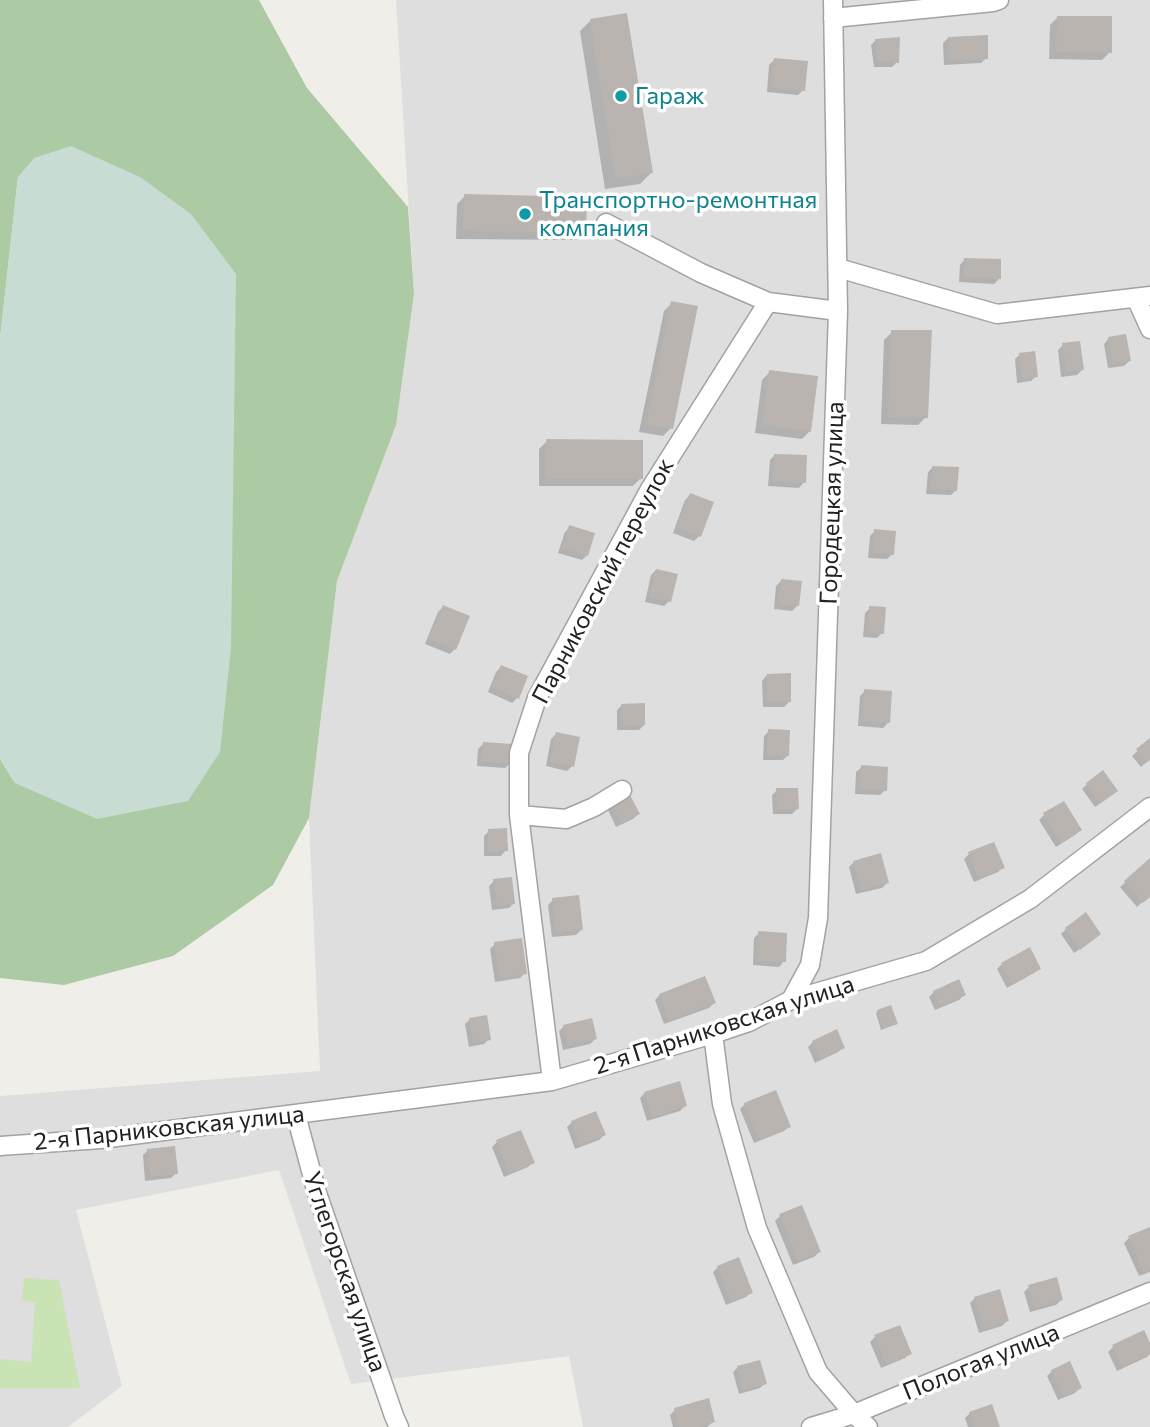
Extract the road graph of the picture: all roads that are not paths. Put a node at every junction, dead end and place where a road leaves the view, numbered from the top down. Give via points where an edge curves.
1 (832, 0) edge
2 (999, 0) edge
3 (833, 18) junction
4 (606, 223) dead end
5 (838, 268) junction
6 (1143, 297) edge
7 (768, 302) junction
8 (838, 311) junction
9 (1150, 330) edge
10 (622, 790) dead end
11 (1150, 807) edge
12 (519, 815) junction
13 (791, 1000) junction
14 (713, 1034) junction
15 (552, 1081) junction
16 (296, 1115) junction
17 (0, 1146) edge
18 (1150, 1292) edge
19 (854, 1414) junction
20 (399, 1427) edge
21 (811, 1427) edge
22 (868, 1427) edge

1 - 3 street, Городецкая улица
2 - 3 street
3 - 5 street, Городецкая улица
4 - 7 street via 701,274
5 - 6 street via 997,314
5 - 8 street, Городецкая улица
6 - 9 street
7 - 8 street
7 - 12 street, Парниковский переулок via 650,489 537,698 519,754
8 - 13 street, Городецкая улица via 818,918 810,965
10 - 12 street via 566,818
11 - 13 street, 2-я Парниковская улица via 1030,899 926,961
12 - 15 street, Парниковский переулок
13 - 14 street, 2-я Парниковская улица
14 - 15 street, 2-я Парниковская улица
14 - 19 street via 722,1104 757,1228 818,1372
15 - 16 street, 2-я Парниковская улица
16 - 17 street, 2-я Парниковская улица via 101,1139
16 - 20 street, Углегорская улица via 317,1193
18 - 19 street, Пологая улица
19 - 21 street, Пологая улица
19 - 22 street

